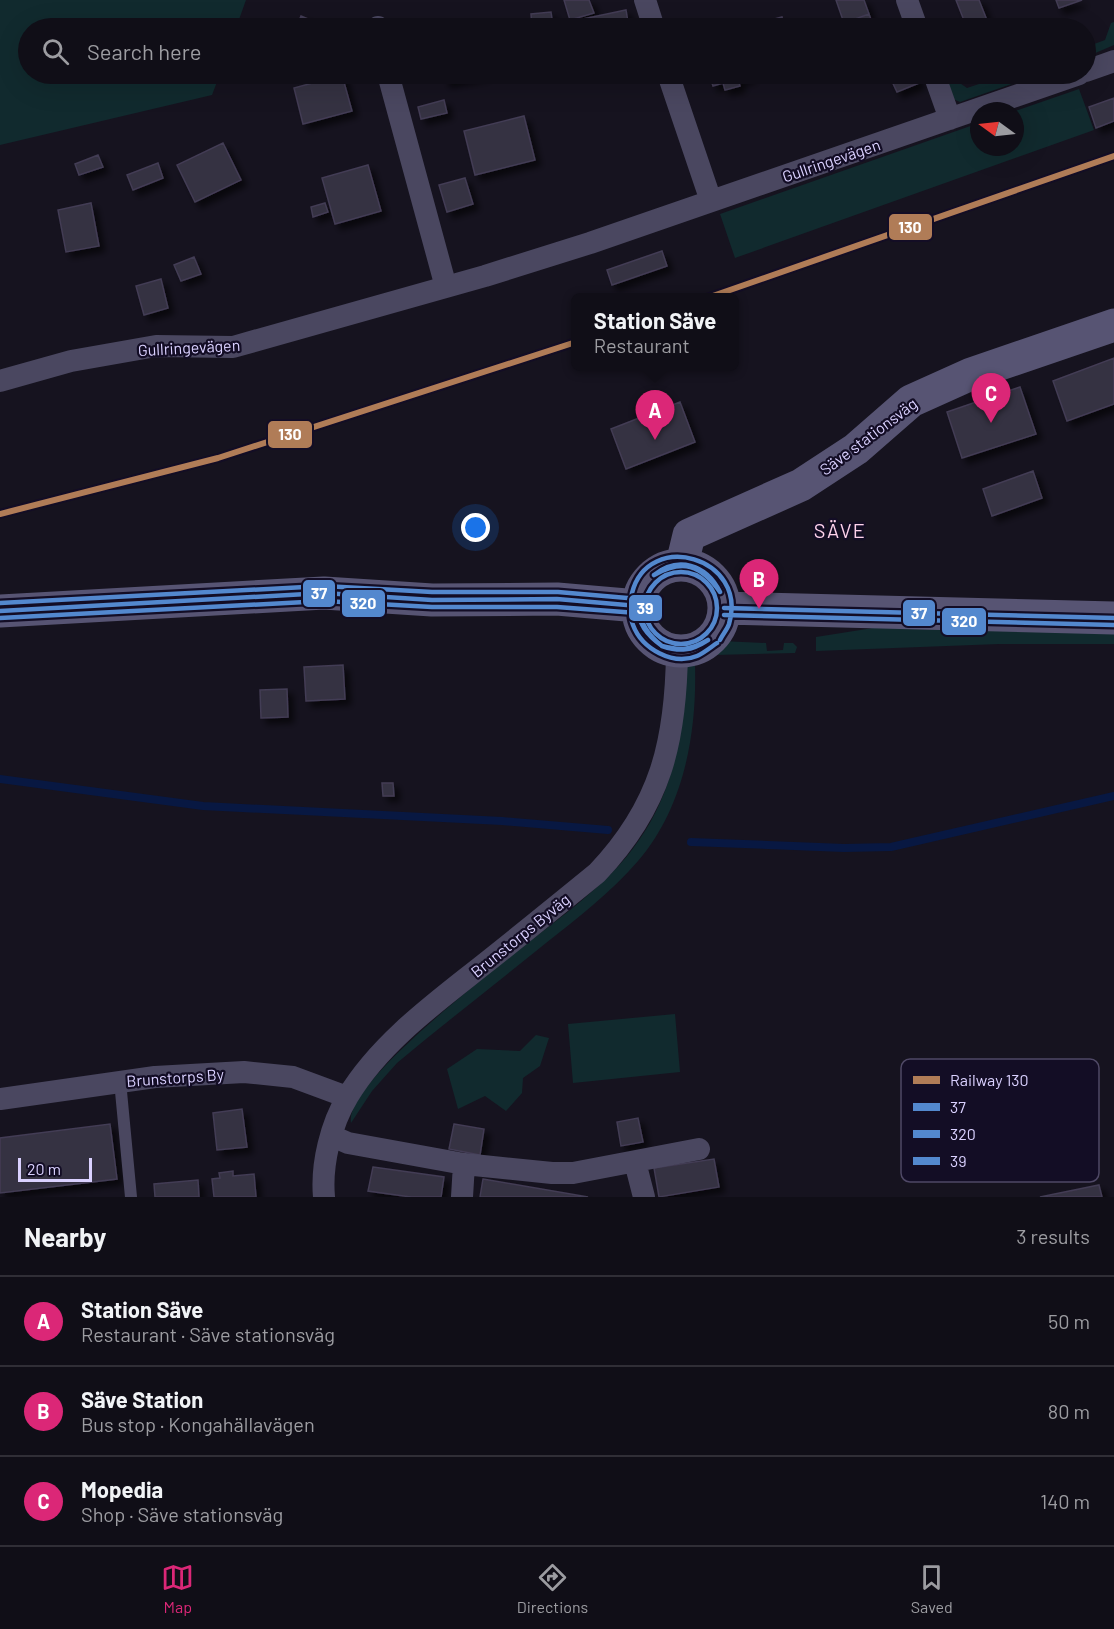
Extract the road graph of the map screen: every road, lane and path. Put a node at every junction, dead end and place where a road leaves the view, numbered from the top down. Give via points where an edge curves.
1 (645, 0) edge
2 (907, 0) edge
3 (651, 18) edge
4 (913, 18) edge
5 (1114, 61) edge
6 (1096, 67) edge
7 (391, 84) edge
8 (671, 84) edge
9 (938, 84) edge
10 (1050, 84) edge
11 (950, 119) junction
12 (711, 201) junction
13 (446, 287) junction
14 (1114, 325) edge
15 (0, 381) edge
16 (682, 564) junction
17 (638, 606) junction
18 (724, 608) junction
19 (0, 611) edge
20 (1114, 618) edge
21 (676, 651) junction
22 (120, 1081) junction
23 (347, 1097) junction
24 (0, 1099) edge
25 (332, 1136) junction
26 (699, 1149) dead end
27 (635, 1162) junction
28 (464, 1164) junction
29 (131, 1197) edge
30 (324, 1197) edge
31 (462, 1197) edge
32 (644, 1197) edge

1 - 3 street
2 - 4 street
5 - 6 street
7 - 13 street
8 - 12 street
9 - 11 street
10 - 11 street, Gullringevägen
11 - 12 street, Gullringevägen
12 - 13 street, Gullringevägen
13 - 15 street, Gullringevägen via 233,347 156,346 71,361
14 - 16 main road, Säve stationsväg via 971,374 911,401 856,449 801,485 689,535
16 - 17 main road via 654,574 641,591
16 - 18 main road via 700,569 715,581
17 - 19 main road via 557,599 432,600 324,593
17 - 21 main road via 639,620 646,633 656,644
18 - 20 main road
18 - 21 main road via 713,637 700,646
21 - 23 street, Brunstorps Byväg via 674,711 662,774 621,848 597,873 432,1006 375,1060
22 - 23 street, Brunstorps By via 244,1072 293,1077
22 - 24 street, Brunstorps By
22 - 29 lane
23 - 25 street, Brunstorps Byväg
25 - 28 street via 348,1143
25 - 30 street, Brunstorps Byväg via 324,1169
26 - 27 street
27 - 28 street via 573,1173
27 - 32 street
28 - 31 street

